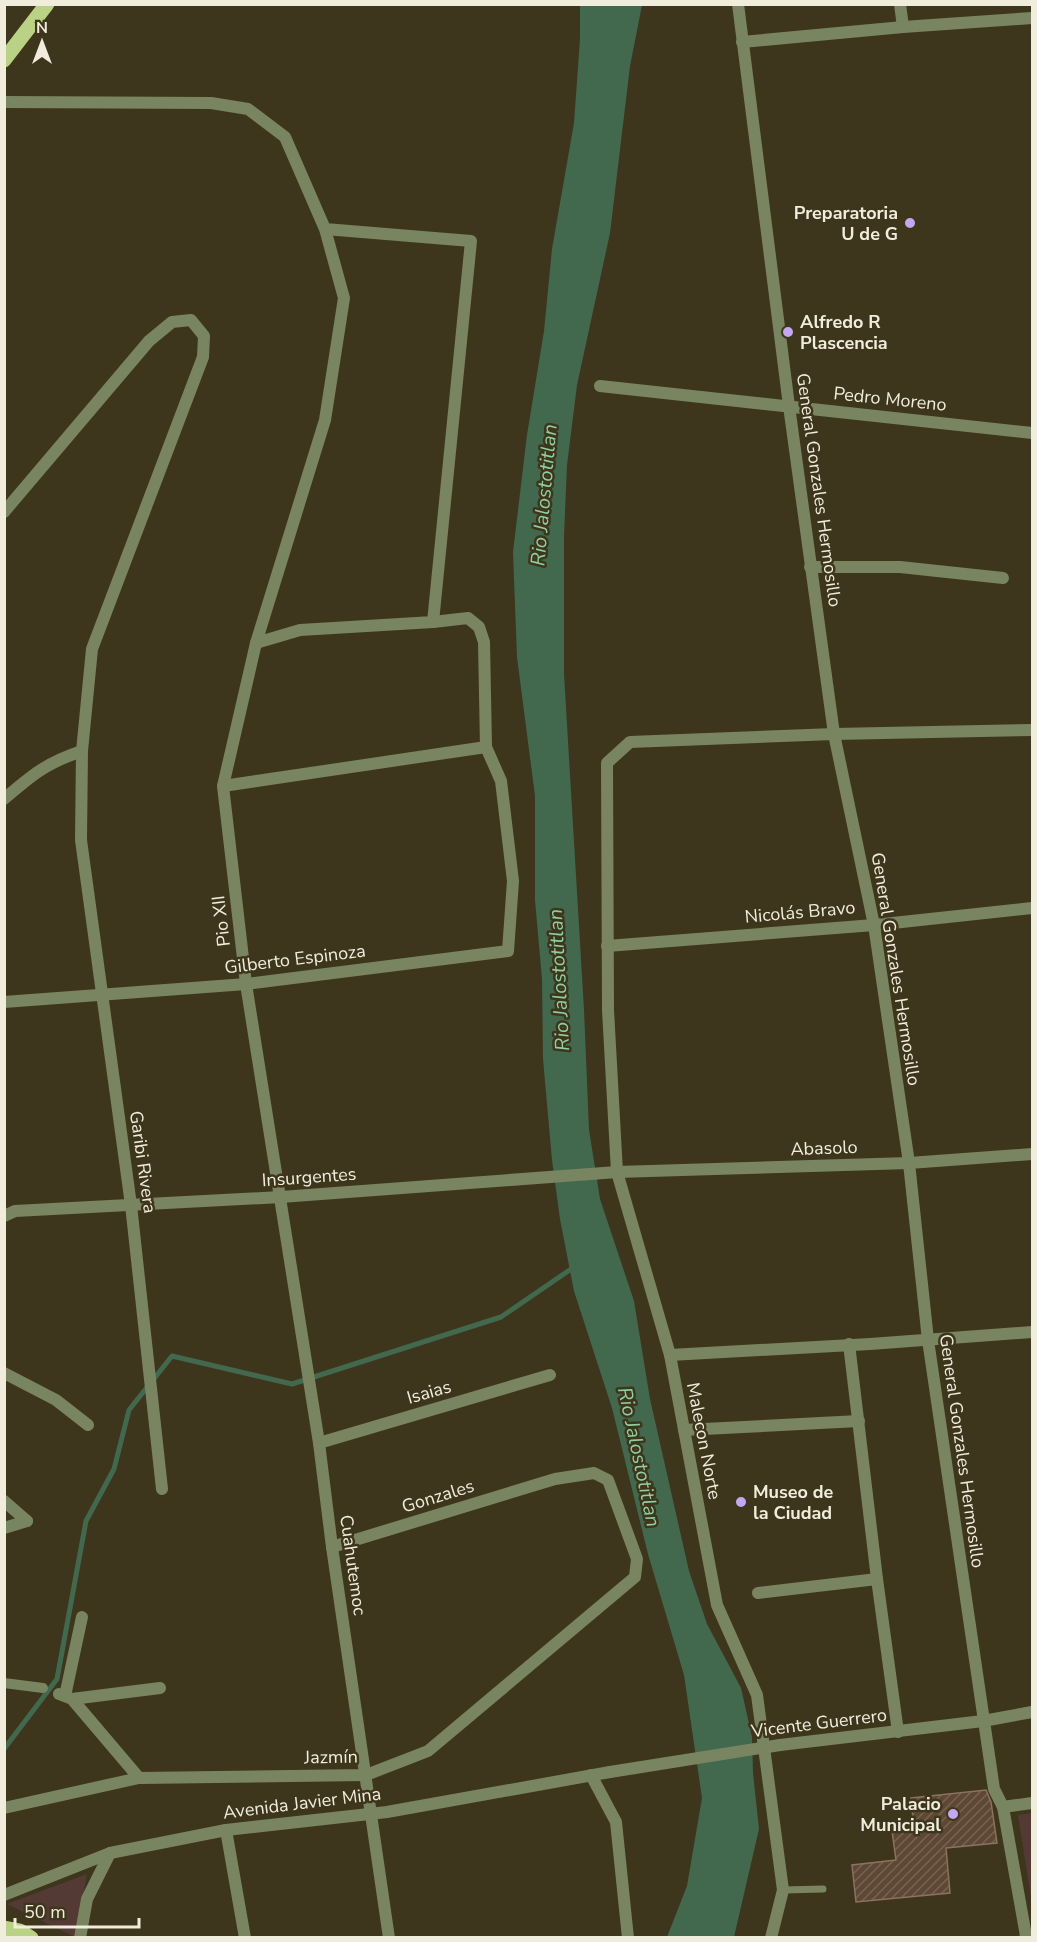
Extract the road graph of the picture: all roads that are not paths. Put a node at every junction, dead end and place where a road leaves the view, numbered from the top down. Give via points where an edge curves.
1 (47, 4) edge
2 (738, 4) edge
3 (900, 4) edge
4 (1032, 18) edge
5 (903, 27) junction
6 (742, 42) junction
7 (4, 60) edge
8 (4, 102) edge
9 (324, 229) junction
10 (600, 386) dead end
11 (789, 406) junction
12 (1032, 433) edge
13 (4, 512) edge
14 (810, 567) junction
15 (1003, 578) dead end
16 (433, 622) junction
17 (256, 643) junction
18 (1032, 730) edge
19 (834, 734) junction
20 (486, 747) junction
21 (82, 751) junction
22 (224, 786) junction
23 (4, 799) edge
24 (1032, 908) edge
25 (874, 925) junction
26 (607, 946) junction
27 (246, 984) junction
28 (102, 995) junction
29 (9, 1002) edge
30 (1032, 1154) edge
31 (909, 1163) junction
32 (617, 1172) junction
33 (281, 1197) junction
34 (130, 1205) junction
35 (4, 1216) edge
36 (1032, 1332) edge
37 (928, 1340) junction
38 (849, 1344) junction
39 (670, 1354) junction
40 (4, 1374) edge
41 (550, 1375) dead end
42 (859, 1421) junction
43 (88, 1425) dead end
44 (684, 1430) junction
45 (319, 1443) junction
46 (162, 1489) dead end
47 (4, 1502) edge
48 (4, 1528) edge
49 (332, 1547) junction
50 (877, 1579) junction
51 (758, 1593) dead end
52 (603, 1604) joint
53 (82, 1617) dead end
54 (4, 1683) edge
55 (43, 1688) dead end
56 (160, 1688) dead end
57 (65, 1697) junction
58 (1032, 1712) edge
59 (983, 1721) junction
60 (898, 1732) junction
61 (610, 1772) joint
62 (366, 1775) junction
63 (591, 1775) junction
64 (139, 1778) junction
65 (1032, 1803) edge
66 (1003, 1807) junction
67 (4, 1808) edge
68 (372, 1813) junction
69 (226, 1830) junction
70 (110, 1853) junction
71 (823, 1889) dead end
72 (783, 1890) junction
73 (4, 1895) edge
74 (4, 1928) edge
75 (31, 1938) edge
76 (80, 1938) edge
77 (245, 1938) edge
78 (389, 1938) edge
79 (628, 1938) edge
80 (771, 1938) edge
81 (1025, 1938) edge

1 - 7 main road
2 - 6 street, General Gonzales Hermosillo
3 - 5 street
4 - 5 street
5 - 6 street
6 - 11 street, General Gonzales Hermosillo
8 - 9 street, Pio XII via 210,103 248,109 285,137
9 - 16 street via 471,241
9 - 17 street, Pio XII via 344,298 324,420
10 - 11 street, Pedro Moreno
11 - 12 street, Pedro Moreno
11 - 14 street, General Gonzales Hermosillo
13 - 21 street, Garibi Rivera via 149,341 172,322 190,320 204,336 204,357 92,649
14 - 15 street via 900,567
14 - 19 street, General Gonzales Hermosillo
16 - 17 street via 300,630
16 - 20 street via 468,618 479,627 484,642
17 - 22 street, Pio XII
18 - 19 street, Malecon Norte
19 - 25 street, General Gonzales Hermosillo
19 - 26 street, Malecon Norte via 630,742 607,763
20 - 22 street
20 - 27 street, Gilberto Espinoza via 501,781 513,881 508,951
21 - 23 street via 37,771
21 - 28 street, Garibi Rivera via 81,840
22 - 27 street, Pio XII
24 - 25 street, Nicolás Bravo
25 - 26 street, Nicolás Bravo
25 - 31 street, General Gonzales Hermosillo
26 - 32 street, Malecon Norte
27 - 28 street, Gilberto Espinoza
27 - 33 street, Pio XII
28 - 29 street, Gilberto Espinoza
28 - 34 street, Garibi Rivera
30 - 31 street, Abasolo
31 - 32 street, Abasolo
31 - 37 street, General Gonzales Hermosillo
32 - 33 street, Insurgentes
32 - 39 street, Malecon Norte
33 - 34 street, Insurgentes
33 - 45 street, Cuahutemoc
34 - 35 street, Insurgentes via 15,1211
34 - 46 street, Garibi Rivera
36 - 37 street
37 - 38 street
37 - 59 street, General Gonzales Hermosillo
38 - 39 street
38 - 42 street
39 - 44 street, Malecon Norte
40 - 43 street via 56,1400
41 - 45 street, Isaias
42 - 44 street
42 - 50 street
44 - 72 street, Malecon Norte via 717,1605 757,1695
45 - 49 street, Cuahutemoc
47 - 48 street via 27,1521
49 - 52 street, Gonzales via 555,1479 594,1473 608,1480 637,1559 635,1577
49 - 62 street, Cuahutemoc
50 - 51 street
50 - 60 street
52 - 62 street, Jazmín via 428,1751
53 - 57 street
54 - 55 street
56 - 57 street
57 - 64 street
58 - 59 street, Vicente Guerrero
59 - 60 street, Vicente Guerrero
59 - 66 street, General Gonzales Hermosillo via 994,1789
60 - 61 street, Vicente Guerrero, bridge via 780,1745
61 - 63 street, Avenida Javier Mina
62 - 64 street, Jazmín
62 - 68 street, Cuahutemoc
63 - 68 street, Avenida Javier Mina
63 - 79 street via 616,1822
64 - 67 street, Jazmín
65 - 66 street
66 - 81 street, General Gonzales Hermosillo
68 - 69 street, Avenida Javier Mina
68 - 78 street, Cuahutemoc
69 - 70 street, Avenida Javier Mina
69 - 77 street
70 - 73 street, Avenida Javier Mina
70 - 76 street via 87,1899
71 - 72 lane
72 - 80 street, Malecon Norte
74 - 75 main road

